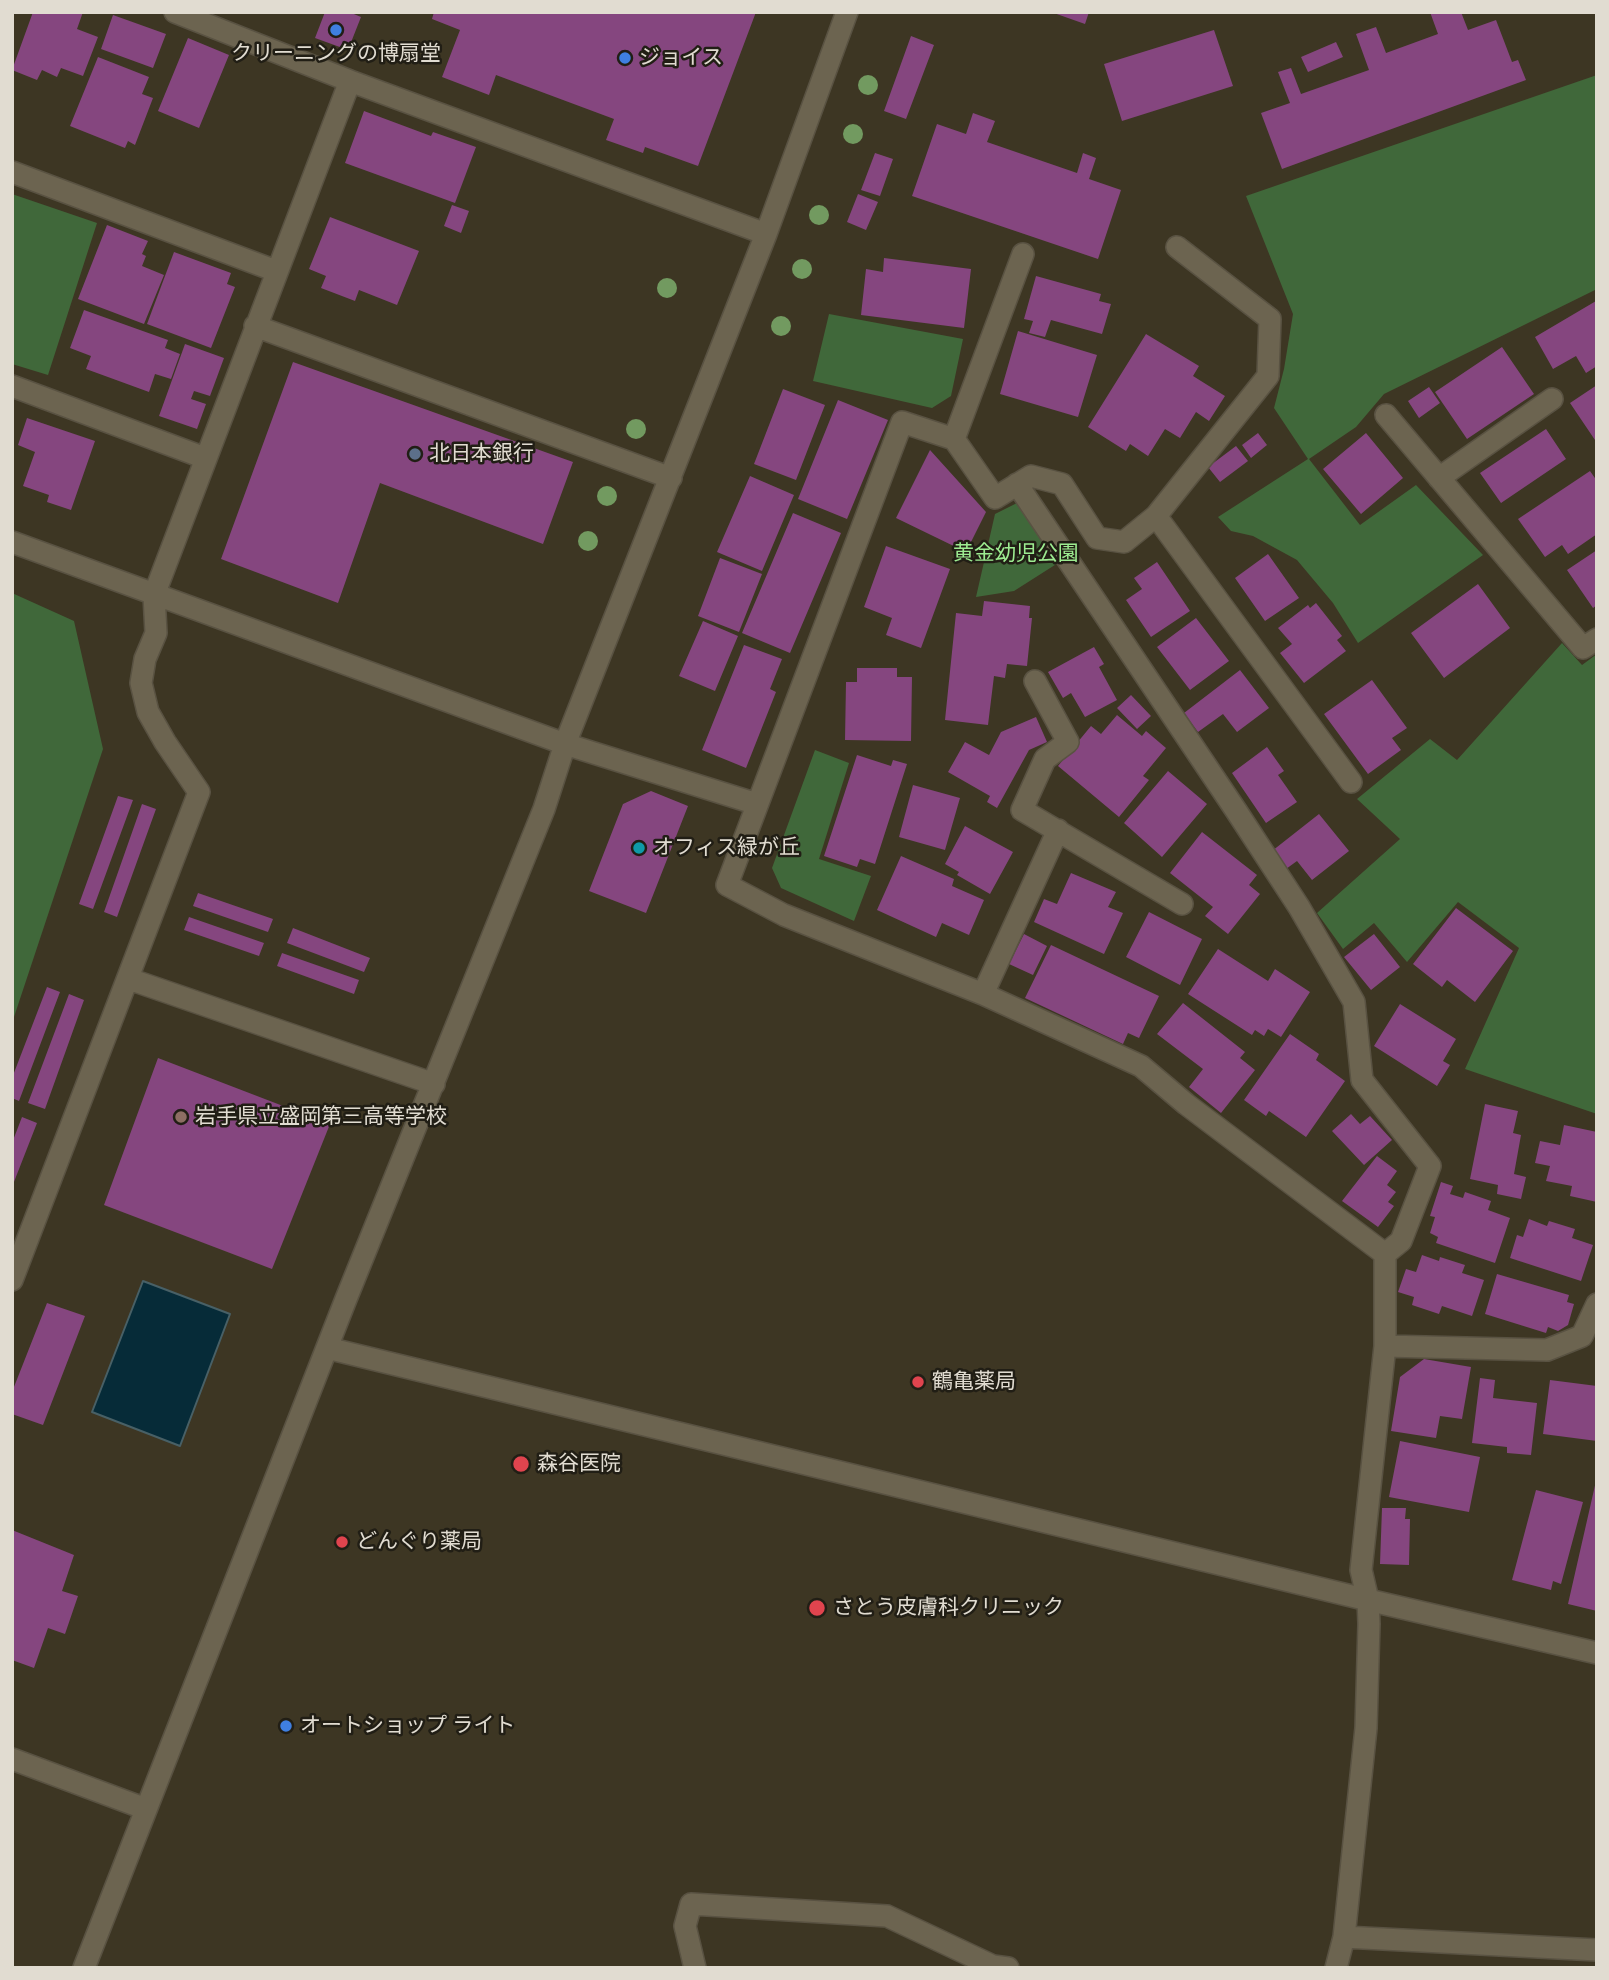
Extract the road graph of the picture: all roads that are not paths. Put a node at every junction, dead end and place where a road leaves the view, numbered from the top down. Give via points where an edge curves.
1 (175, 12) edge
2 (847, 12) edge
3 (350, 81) junction
4 (12, 172) edge
5 (766, 234) junction
6 (1177, 247) dead end
7 (1023, 254) dead end
8 (276, 271) junction
9 (255, 326) junction
10 (12, 386) edge
11 (1552, 399) dead end
12 (1386, 415) dead end
13 (954, 439) junction
14 (205, 457) junction
15 (671, 478) junction
16 (1439, 478) junction
17 (1017, 484) junction
18 (1156, 516) junction
19 (12, 542) edge
20 (154, 595) junction
21 (1597, 639) edge
22 (1035, 681) dead end
23 (565, 744) junction
24 (1351, 782) dead end
25 (757, 804) junction
26 (1058, 830) junction
27 (1182, 904) dead end
28 (129, 979) junction
29 (983, 994) junction
30 (434, 1084) junction
31 (1385, 1254) junction
32 (12, 1280) edge
33 (1597, 1304) edge
34 (1590, 1337) edge
35 (1385, 1346) junction
36 (327, 1348) junction
37 (1368, 1600) junction
38 (1597, 1653) edge
39 (12, 1759) edge
40 (146, 1809) junction
41 (1345, 1937) junction
42 (1597, 1950) edge
43 (998, 1967) edge
44 (84, 1968) edge
45 (695, 1968) edge
46 (1336, 1968) edge

1 - 3 street
2 - 5 street
3 - 5 street
3 - 8 street
4 - 8 street
5 - 15 street
6 - 18 street via 1270,319 1268,376
7 - 13 street
8 - 9 street
9 - 14 street
9 - 15 street
10 - 14 street
11 - 16 street
12 - 16 street
13 - 17 street via 995,498
13 - 25 street via 902,422
14 - 20 street
15 - 23 street
16 - 21 street via 1584,648
17 - 18 street via 1031,476 1062,484 1097,538 1124,542
17 - 31 street via 1299,907 1354,1002 1362,1080 1430,1166 1401,1241
18 - 24 street
19 - 20 street
20 - 23 street
20 - 28 street via 156,633 141,684 148,712 164,742 199,792
22 - 26 street via 1068,742 1045,759 1022,810
23 - 25 street
23 - 30 street via 544,809
25 - 29 street via 727,885 784,915
26 - 27 street
26 - 29 street
28 - 30 street
28 - 32 street
29 - 31 street via 1141,1066
30 - 36 street
31 - 35 street
33 - 34 street
34 - 35 street via 1547,1350
35 - 37 street via 1361,1570
36 - 37 street
36 - 40 street
37 - 38 street
37 - 41 street via 1366,1728
39 - 40 street
40 - 44 street
41 - 42 street
41 - 46 street
43 - 45 street via 887,1916 691,1904 685,1926

